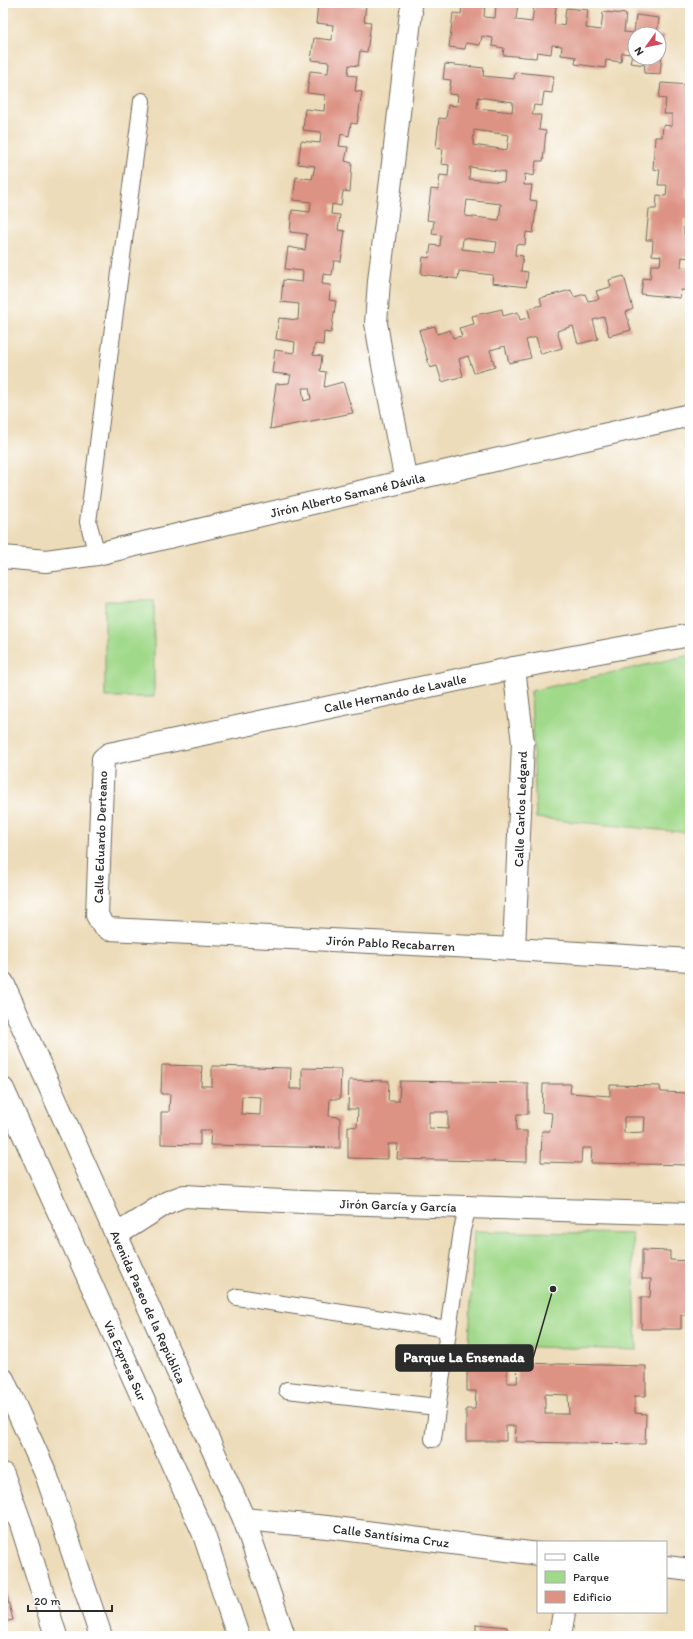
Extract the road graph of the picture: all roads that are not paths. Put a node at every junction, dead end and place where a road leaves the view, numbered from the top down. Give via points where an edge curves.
1 (410, 12) dead end
2 (142, 101) dead end
3 (690, 415) edge
4 (406, 481) junction
5 (97, 554) junction
6 (3, 558) edge
7 (690, 635) edge
8 (514, 668) junction
9 (103, 759) joint
10 (97, 915) joint
11 (514, 949) junction
12 (690, 960) edge
13 (3, 983) edge
14 (3, 1089) edge
15 (468, 1207) junction
16 (690, 1214) edge
17 (116, 1235) junction
18 (237, 1297) dead end
19 (448, 1329) junction
20 (3, 1379) edge
21 (287, 1390) dead end
22 (437, 1407) junction
23 (433, 1439) dead end
24 (3, 1474) edge
25 (244, 1519) junction
26 (537, 1554) edge
27 (667, 1568) edge
28 (690, 1570) edge
29 (564, 1613) edge
30 (56, 1636) edge
31 (101, 1636) edge
32 (238, 1636) edge
33 (284, 1636) edge
34 (560, 1636) edge

1 - 4 main road via 376,323
2 - 5 lane via 88,522
3 - 4 main road, Jirón Alberto Samané Dávila
4 - 5 main road, Jirón Alberto Samané Dávila
5 - 6 main road, Jirón Alberto Samané Dávila via 46,561
7 - 8 main road, Calle Hernando de Lavalle
8 - 9 main road, Calle Hernando de Lavalle via 109,754
8 - 11 main road, Calle Carlos Ledgard via 523,743
9 - 10 main road, Calle Eduardo Derteano
10 - 11 main road, Jirón Pablo Recabarren via 102,924 109,929
11 - 12 main road, Jirón Pablo Recabarren
13 - 17 main road, Avenida Paseo de la República
14 - 32 main road, Via Expresa Sur via 203,1532
15 - 16 main road, Jirón García y García
15 - 17 main road, Jirón García y García via 184,1196 168,1202
15 - 19 lane via 462,1230
17 - 25 main road, Avenida Paseo de la República
18 - 19 lane
19 - 22 lane
20 - 31 main road via 46,1474
21 - 22 lane
22 - 23 lane
24 - 30 main road
25 - 26 main road, Calle Santísima Cruz
25 - 33 main road, Avenida Paseo de la República
27 - 28 main road
29 - 34 main road

